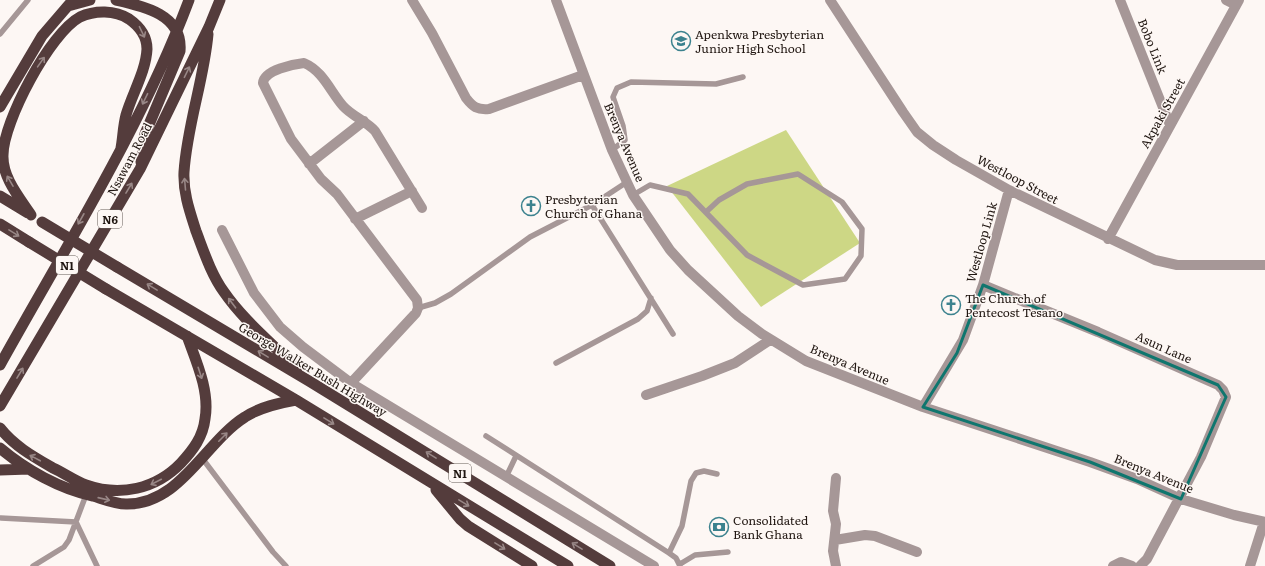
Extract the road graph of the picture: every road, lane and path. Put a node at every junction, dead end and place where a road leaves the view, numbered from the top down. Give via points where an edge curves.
1 (28, 0) edge
2 (90, 0) edge
3 (116, 0) edge
4 (189, 0) edge
5 (220, 0) edge
6 (412, 0) edge
7 (556, 0) edge
8 (830, 0) edge
9 (1120, 0) edge
10 (1226, 0) edge
11 (70, 3) edge
12 (1238, 3) edge
13 (209, 27) junction
14 (177, 32) junction
15 (0, 34) edge
16 (583, 74) junction
17 (743, 77) dead end
18 (0, 107) edge
19 (364, 121) junction
20 (1170, 125) junction
21 (121, 148) junction
22 (612, 150) junction
23 (309, 164) junction
24 (140, 169) junction
25 (627, 182) junction
26 (1009, 190) junction
27 (412, 191) junction
28 (633, 195) junction
29 (0, 196) edge
30 (592, 205) junction
31 (422, 208) dead end
32 (706, 212) junction
33 (31, 215) junction
34 (355, 219) junction
35 (0, 224) edge
36 (222, 230) dead end
37 (1108, 239) junction
38 (1265, 265) edge
39 (983, 285) junction
40 (651, 298) junction
41 (418, 308) junction
42 (673, 334) dead end
43 (187, 336) junction
44 (770, 340) junction
45 (556, 362) dead end
46 (0, 365) edge
47 (309, 381) junction
48 (351, 383) junction
49 (646, 395) dead end
50 (296, 400) junction
51 (0, 406) edge
52 (923, 407) junction
53 (0, 428) edge
54 (486, 436) dead end
55 (0, 448) edge
56 (516, 456) junction
57 (202, 458) junction
58 (0, 470) edge
59 (29, 470) junction
60 (717, 474) dead end
61 (506, 477) junction
62 (836, 478) dead end
63 (431, 483) junction
64 (86, 495) junction
65 (1181, 498) junction
66 (1, 518) dead end
67 (76, 522) junction
68 (1264, 522) edge
69 (835, 540) junction
70 (728, 552) dead end
71 (917, 552) dead end
72 (669, 553) junction
73 (680, 565) edge
74 (33, 566) edge
75 (96, 566) edge
76 (286, 566) edge
77 (532, 566) edge
78 (568, 566) edge
79 (610, 566) edge
80 (654, 566) edge
81 (836, 566) edge
82 (1113, 566) edge
83 (1132, 566) edge
84 (1140, 566) edge
85 (1250, 566) edge

1 - 15 lane
2 - 11 highway
3 - 14 highway via 163,15
4 - 14 highway, Nsawam Road / N6
5 - 13 highway, Nsawam Road / N6
6 - 16 street via 472,106 489,109
7 - 16 street, Brenya Avenue
8 - 26 street, Westloop Street via 917,132 956,160
9 - 20 street, Bobo Link
10 - 12 street
11 - 18 highway via 42,36
12 - 20 street, Akpaki Street
24 -> 13 highway, Nsawam Road / N6
47 -> 13 highway via 261,335 223,291 207,260 187,203 184,172
14 -> 21 highway, Nsawam Road / N6
14 - 24 highway via 181,42 180,51 145,134
16 - 22 street, Brenya Avenue
17 - 22 lane via 716,84 632,82 617,88 613,97 625,140
19 - 23 street
19 - 23 street via 343,106 318,71 304,63 291,64 265,78 263,83 291,139
19 - 27 street via 375,131
20 - 37 street, Akpaki Street
33 -> 21 highway via 6,174 3,156 5,138 13,112 33,74 65,31 78,18 90,13 108,12 124,16 139,26 147,48 126,116
21 -> 46 highway, Nsawam Road / N6
22 - 25 street, Brenya Avenue
23 - 34 street via 337,194
51 -> 24 highway, Nsawam Road / N6
25 - 28 street, Brenya Avenue
25 - 30 lane
26 - 37 street, Westloop Street
26 - 39 street, Westloop Link
27 - 31 street
27 - 34 street
28 - 32 lane via 650,185 688,194
28 - 44 street, Brenya Avenue via 670,250 688,270 738,316
29 - 33 highway, George Walker Bush Highway / N1
30 - 40 lane
30 - 41 lane via 530,237 451,294 435,303
32 - 32 lane via 747,255 803,285 845,279 861,256 862,229 842,202 798,174 747,184 719,200
47 -> 33 highway, George Walker Bush Highway / N1, bridge
34 - 41 street via 417,300
35 -> 43 highway, N1, bridge
36 - 48 street via 254,293 280,327
37 - 38 street, Westloop Street via 1155,260 1177,265
39 - 52 street, Westloop Link via 960,346
39 - 65 street, Asun Lane via 1098,332 1218,385 1223,390 1226,397
40 - 42 lane
40 - 45 lane via 647,311 638,319
41 - 48 street
43 - 50 highway, N1
43 -> 53 highway via 202,377 206,419 194,450 173,472 147,487 115,491 86,485 28,454
44 - 49 street via 748,356 728,366
44 - 52 street, Brenya Avenue via 806,361
79 -> 47 highway, George Walker Bush Highway / N1
48 - 61 street
57 -> 50 highway via 244,417 276,403
50 -> 63 highway, N1
52 - 65 street, Brenya Avenue via 1090,462
54 - 56 lane
55 - 59 highway
56 - 61 lane
56 - 72 lane
64 -> 57 highway via 126,504 149,501 178,484
57 - 76 lane via 272,552
58 - 59 highway
59 - 64 highway
60 - 72 lane via 704,471 696,473 691,481 682,526
61 - 80 street
62 - 69 street via 832,511 836,524
63 -> 77 highway via 464,522
63 -> 78 highway, N1
64 - 67 lane
65 - 68 street, Brenya Avenue
65 - 84 street, Asun Lane via 1147,559
66 - 67 lane
67 - 74 lane via 64,547
67 - 75 lane
68 - 85 street
69 - 71 street via 875,536
69 - 81 street via 833,552
70 - 73 lane via 695,555
72 - 73 lane
82 - 83 street via 1121,562

